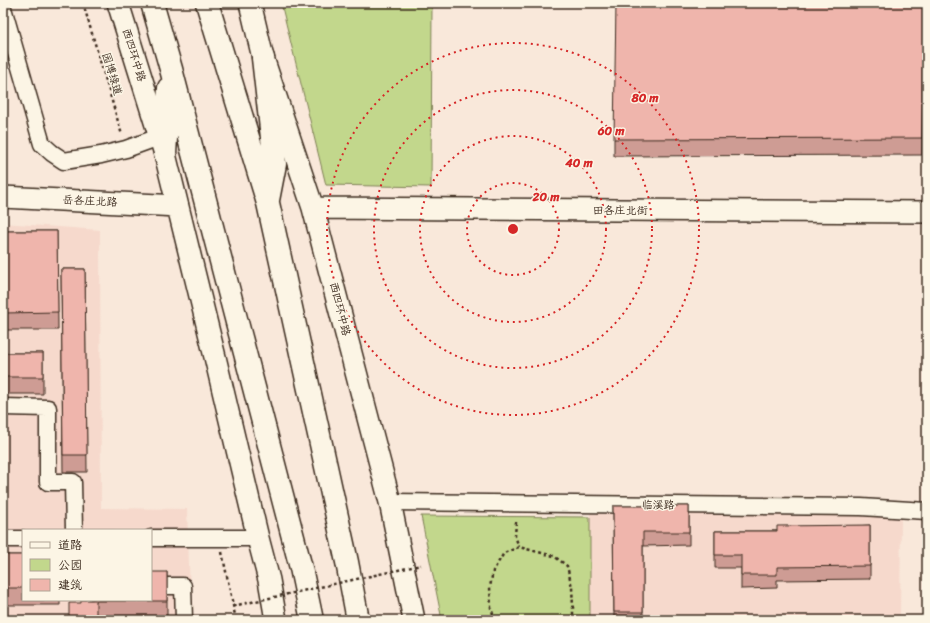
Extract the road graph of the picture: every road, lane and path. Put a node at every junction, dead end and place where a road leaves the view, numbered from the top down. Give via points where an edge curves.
1 (83, 3) edge
2 (118, 3) edge
3 (152, 3) edge
4 (207, 3) edge
5 (250, 3) edge
6 (3, 8) edge
7 (263, 58) junction
8 (171, 69) junction
9 (162, 146) junction
10 (126, 149) junction
11 (3, 197) edge
12 (268, 203) junction
13 (178, 206) junction
14 (313, 208) junction
15 (927, 212) edge
16 (3, 407) edge
17 (390, 502) junction
18 (927, 511) edge
19 (516, 522) dead end
20 (74, 529) edge
21 (152, 538) edge
22 (258, 538) junction
23 (22, 539) edge
24 (3, 540) edge
25 (220, 546) dead end
26 (519, 547) junction
27 (421, 565) dead end
28 (301, 568) junction
29 (152, 586) edge
30 (233, 606) junction
31 (184, 620) edge
32 (236, 620) edge
33 (276, 620) edge
34 (305, 620) edge
35 (312, 620) edge
36 (358, 620) edge
37 (414, 620) edge
38 (496, 620) edge
39 (572, 620) edge

1 - 10 path, 园博绿道
2 - 9 street, 西四环中路
3 - 8 highway
4 - 12 highway
5 - 7 street, 西四环中路
6 - 10 street via 42,144 64,161
7 - 12 highway via 275,164
7 - 14 street, 西四环中路
8 - 9 highway
8 - 28 highway
9 - 10 street
9 - 13 street, 西四环中路
11 - 13 street, 岳各庄北路
12 - 36 highway
13 - 22 street, 西四环中路
14 - 15 street, 田各庄北街
14 - 17 street, 西四环中路
16 - 20 street via 48,408 48,482 73,482
17 - 18 street, 临溪路 via 861,507
17 - 37 street, 西四环中路
19 - 26 path via 515,536
21 - 22 street
22 - 33 street, 西四环中路
23 - 24 street
25 - 30 path
26 - 38 path via 504,553 493,571 490,587 491,608
26 - 39 path via 554,556 566,566 572,587
27 - 30 path, bridge
28 - 34 highway
28 - 35 highway
29 - 31 street via 182,586
30 - 32 path

